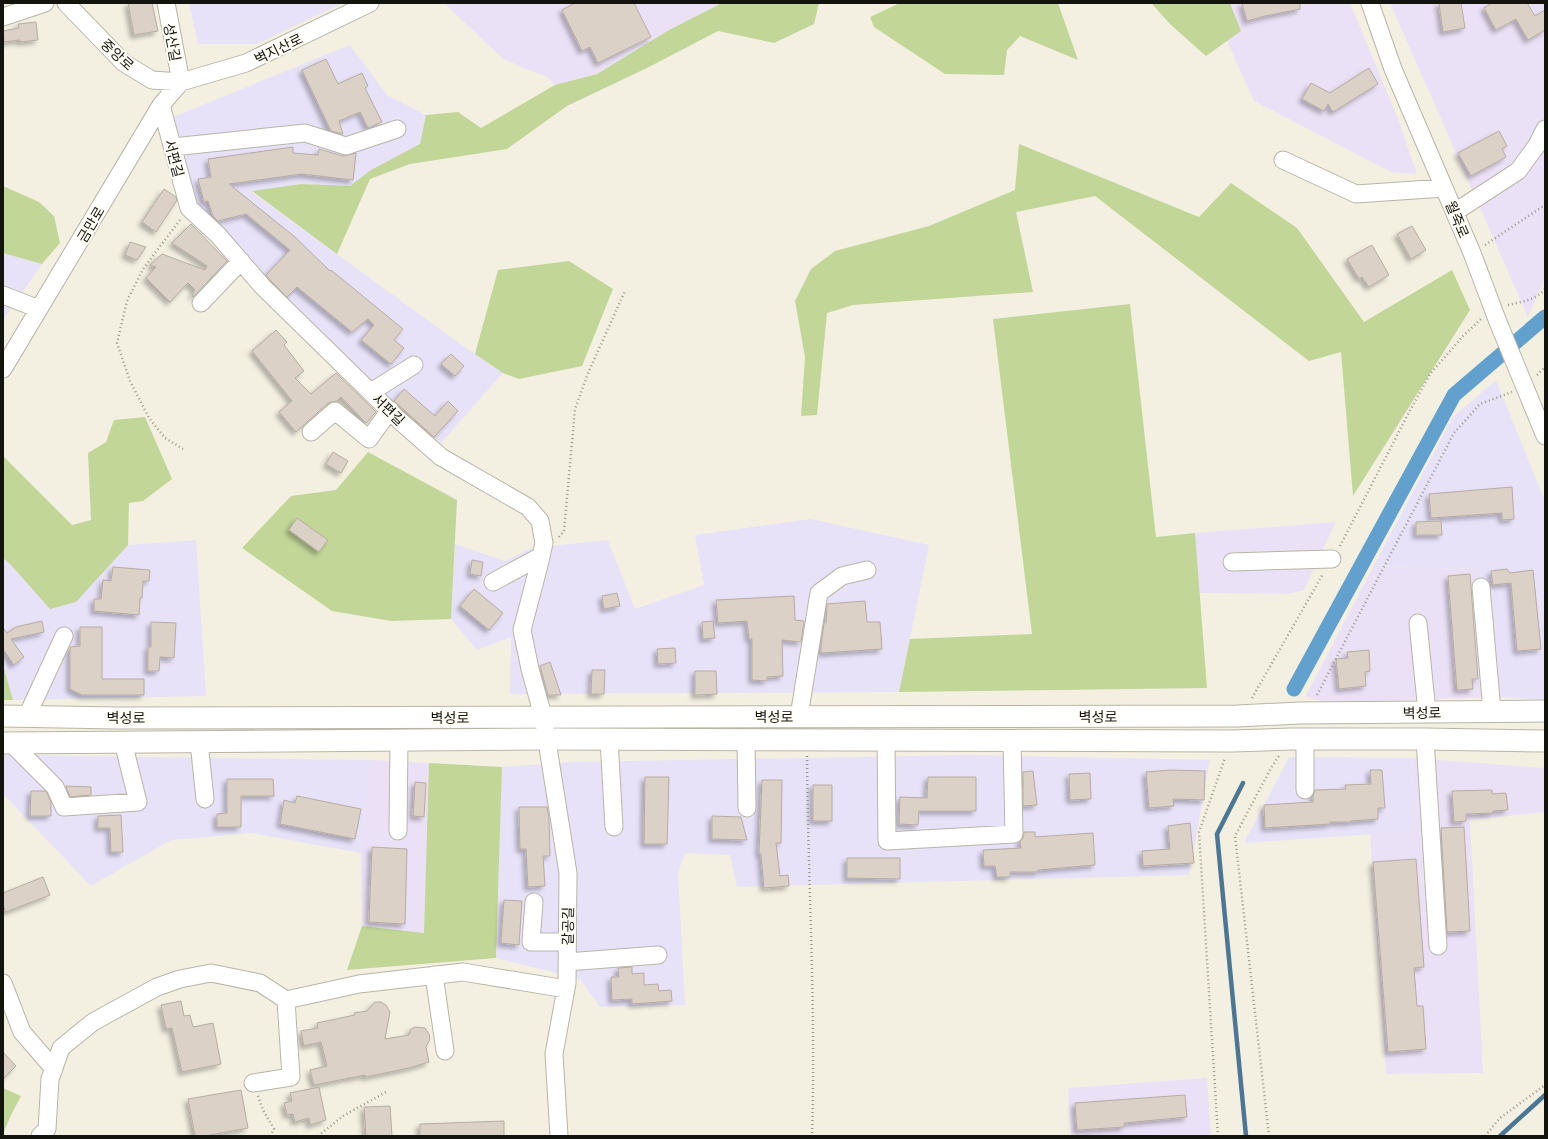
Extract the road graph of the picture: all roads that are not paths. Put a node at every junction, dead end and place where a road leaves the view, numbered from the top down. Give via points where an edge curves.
1 (45, 3) edge
2 (66, 3) edge
3 (166, 3) edge
4 (370, 3) edge
5 (1370, 3) edge
6 (5, 14) edge
7 (181, 82) junction
8 (161, 105) junction
9 (397, 129) dead end
10 (1545, 129) edge
11 (173, 147) junction
12 (1283, 160) dead end
13 (1444, 188) junction
14 (1455, 212) junction
15 (241, 261) junction
16 (3, 295) edge
17 (200, 303) dead end
18 (39, 309) junction
19 (414, 365) dead end
20 (3, 369) edge
21 (371, 392) junction
22 (390, 410) junction
23 (1543, 427) edge
24 (311, 432) dead end
25 (541, 556) junction
26 (1332, 559) road end
27 (1232, 562) dead end
28 (867, 570) dead end
29 (493, 582) dead end
30 (1481, 587) dead end
31 (1418, 623) dead end
32 (64, 636) dead end
33 (1492, 711) junction
34 (1545, 711) edge
35 (1427, 712) junction
36 (3, 716) edge
37 (27, 716) junction
38 (543, 716) junction
39 (799, 716) junction
40 (547, 739) junction
41 (609, 739) junction
42 (1298, 739) junction
43 (1425, 739) junction
44 (399, 740) junction
45 (746, 740) junction
46 (886, 740) junction
47 (1012, 740) junction
48 (123, 742) junction
49 (199, 742) junction
50 (1542, 742) edge
51 (7, 743) edge
52 (1305, 790) dead end
53 (205, 799) dead end
54 (747, 808) dead end
55 (614, 827) dead end
56 (398, 831) dead end
57 (534, 902) dead end
58 (567, 942) junction
59 (1438, 946) dead end
60 (658, 955) dead end
61 (567, 962) junction
62 (434, 975) junction
63 (3, 983) edge
64 (566, 989) junction
65 (286, 1000) junction
66 (445, 1051) dead end
67 (54, 1069) junction
68 (253, 1083) road end
69 (40, 1136) edge
70 (559, 1136) edge

1 - 6 street
2 - 7 street, 중앙로 via 124,63 152,80
3 - 7 street, 성산길
4 - 7 street, 벽지산로 via 246,63
5 - 13 street, 월죽로 via 1394,69
7 - 8 street, 금만로
8 - 11 street, 서편길
8 - 18 street, 금만로
9 - 11 street via 346,146 305,133
10 - 14 street via 1518,171
11 - 15 street, 서편길 via 189,208
12 - 13 street via 1356,194
13 - 14 street, 월죽로
14 - 23 street, 월죽로
15 - 17 street
15 - 21 street, 서편길 via 263,287
16 - 18 street
18 - 20 street, 금만로
19 - 21 street
21 - 22 street, 서편길
22 - 24 street via 369,439 335,411
22 - 25 street, 서편길 via 441,457 528,507 540,521 544,543
25 - 29 street
25 - 38 street, 서편길 via 522,630
26 - 27 street
28 - 39 street via 842,576 819,593
30 - 33 street
31 - 35 street
32 - 37 street
33 - 34 main road, 벽성로
33 - 35 main road, 벽성로
35 - 39 main road, 벽성로 via 1242,716
36 - 37 main road, 벽성로
37 - 38 main road, 벽성로
38 - 39 main road, 벽성로
38 - 40 street, 갈공길
40 - 41 main road, 벽성로
40 - 44 main road, 벽성로
40 - 58 street, 갈공길 via 568,873
41 - 45 main road, 벽성로
41 - 55 street
42 - 43 main road, 벽성로
42 - 47 main road, 벽성로
42 - 52 street
43 - 50 main road, 벽성로
43 - 59 street
44 - 49 main road, 벽성로
44 - 56 street
45 - 46 main road, 벽성로
45 - 54 street
46 - 47 main road, 벽성로
46 - 47 street via 887,841 1014,834
48 - 49 main road, 벽성로
48 - 51 main road, 벽성로
48 - 51 street via 138,802 64,807 55,787
49 - 53 street
57 - 58 street via 531,942
58 - 61 street, 갈공길
60 - 61 street
61 - 64 street, 갈공길
62 - 64 street via 463,972
62 - 65 street via 359,984
62 - 66 street
63 - 67 street via 22,1032
64 - 70 street, 갈공길 via 554,1054
65 - 67 street via 260,983 217,974 180,979 157,987 93,1022 62,1048
65 - 68 street via 292,1077
67 - 69 street via 50,1079 47,1129

